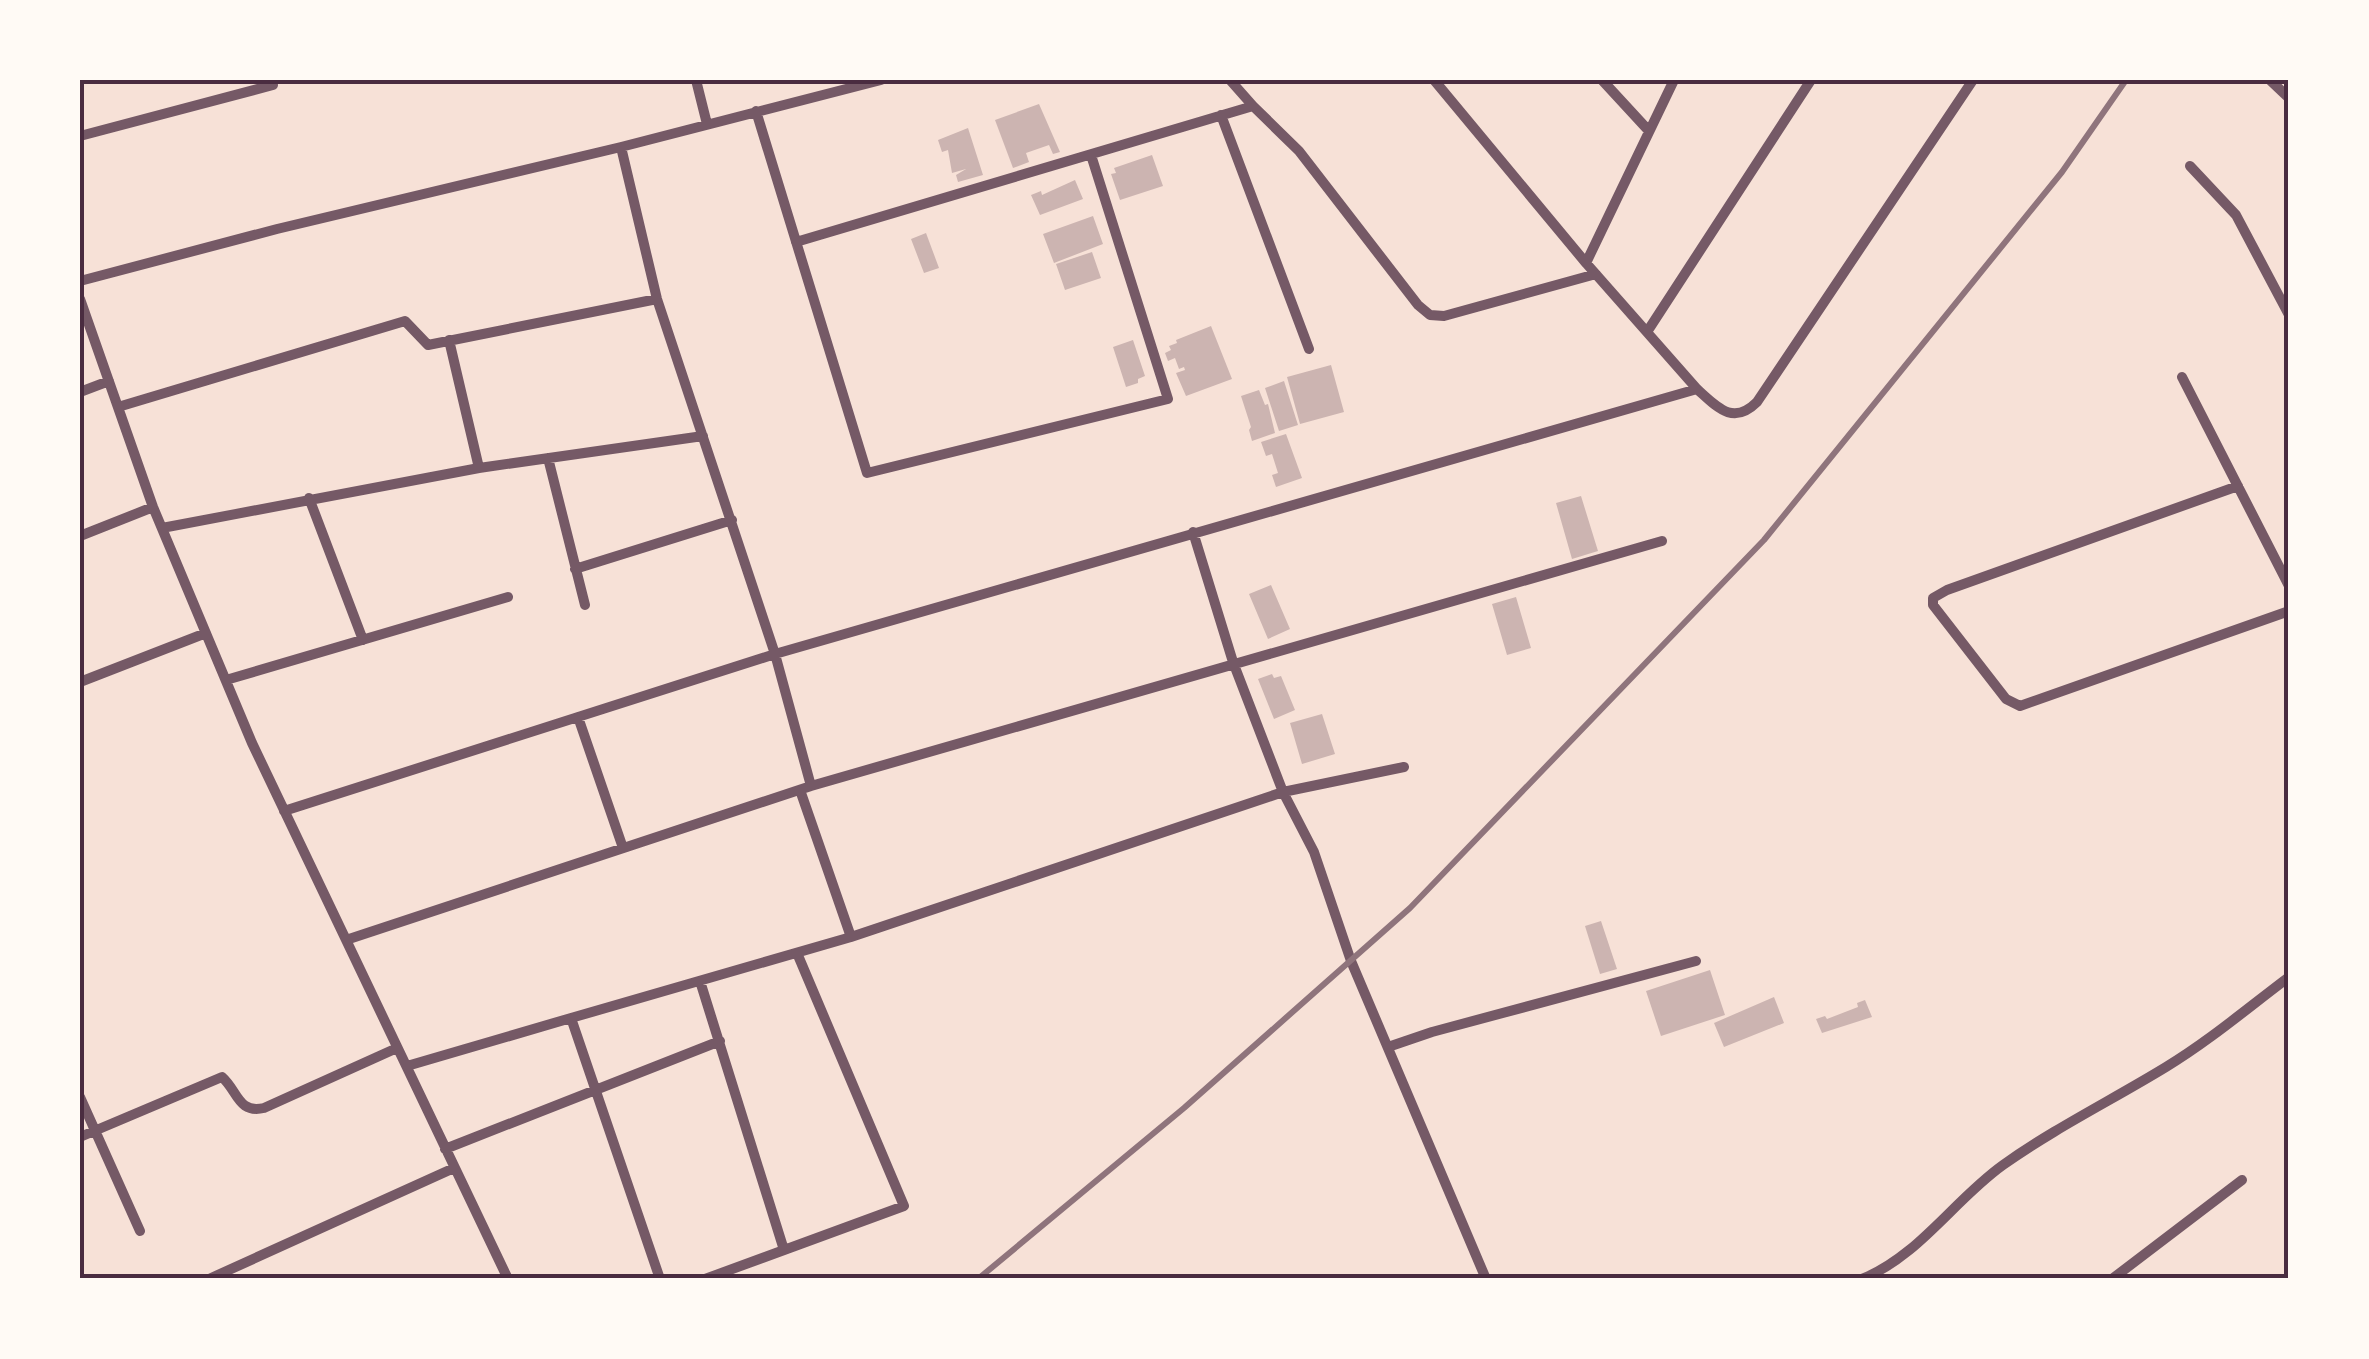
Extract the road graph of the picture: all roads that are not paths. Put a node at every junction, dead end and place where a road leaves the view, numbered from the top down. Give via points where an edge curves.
1 (696, 80) edge
2 (882, 80) edge
3 (1230, 80) edge
4 (1434, 80) edge
5 (1602, 80) edge
6 (1674, 80) edge
7 (1811, 80) edge
8 (1973, 80) edge
9 (2270, 80) edge
10 (272, 85) dead end
11 (2289, 98) edge
12 (1253, 106) junction
13 (756, 111) junction
14 (1221, 116) junction
15 (707, 124) junction
16 (1649, 131) junction
17 (80, 136) edge
18 (621, 147) junction
19 (1091, 155) junction
20 (2190, 166) dead end
21 (796, 242) junction
22 (1586, 264) junction
23 (1596, 274) junction
24 (80, 282) edge
25 (657, 298) junction
26 (80, 299) edge
27 (2289, 315) edge
28 (1647, 332) junction
29 (449, 340) junction
30 (1309, 349) dead end
31 (2182, 377) dead end
32 (109, 381) junction
33 (1697, 388) junction
34 (80, 392) edge
35 (118, 407) junction
36 (704, 436) junction
37 (548, 458) junction
38 (478, 468) junction
39 (2238, 486) junction
40 (309, 498) junction
41 (153, 507) junction
42 (732, 520) junction
43 (162, 528) junction
44 (1193, 532) junction
45 (80, 536) edge
46 (1662, 541) dead end
47 (575, 569) junction
48 (2289, 586) edge
49 (508, 597) dead end
50 (584, 605) dead end
51 (2289, 611) edge
52 (206, 633) junction
53 (363, 640) junction
54 (775, 654) junction
55 (1233, 662) junction
56 (226, 680) junction
57 (80, 682) edge
58 (578, 716) junction
59 (1404, 768) dead end
60 (805, 788) junction
61 (1283, 792) junction
62 (284, 810) junction
63 (623, 848) junction
64 (851, 937) junction
65 (346, 940) junction
66 (798, 953) junction
67 (1696, 961) dead end
68 (2289, 977) edge
69 (700, 981) junction
70 (570, 1018) junction
71 (720, 1042) junction
72 (397, 1048) junction
73 (1388, 1048) junction
74 (407, 1066) junction
75 (597, 1089) junction
76 (80, 1098) edge
77 (95, 1130) junction
78 (80, 1137) edge
79 (445, 1149) junction
80 (454, 1168) junction
81 (2242, 1180) dead end
82 (140, 1231) dead end
83 (784, 1250) junction
84 (210, 1279) edge
85 (508, 1279) edge
86 (660, 1279) edge
87 (705, 1279) edge
88 (1486, 1279) edge
89 (1862, 1279) edge
90 (2112, 1279) edge

1 - 15 street
2 - 13 street
3 - 12 street
4 - 22 street
5 - 16 street
6 - 16 street
7 - 28 street
8 - 33 street via 1757,402 1733,415
9 - 11 street
10 - 17 street
12 - 14 street
12 - 23 street via 1299,151 1430,314 1444,316
13 - 15 street
13 - 21 street
14 - 19 street
14 - 30 street
15 - 18 street
16 - 22 street
18 - 24 street
18 - 25 street
19 - 21 street
19 - 21 street via 1168,398 867,473
20 - 27 street via 2236,216
22 - 23 street
23 - 28 street
25 - 29 street
25 - 36 street
26 - 32 street
28 - 33 street
29 - 35 street via 428,345 405,320
29 - 38 street
31 - 39 street
32 - 34 street
32 - 35 street
33 - 44 street
35 - 41 street
36 - 37 street
36 - 42 street
37 - 38 street
37 - 47 street
38 - 40 street
39 - 48 street
39 - 51 street via 1947,590 1933,598 1936,610 2006,699 2020,706
40 - 43 street
40 - 53 street
41 - 43 street
41 - 45 street
42 - 47 street
42 - 54 street
43 - 52 street
44 - 54 street
44 - 55 street
46 - 55 street
47 - 50 street
49 - 53 street
52 - 56 street
52 - 57 street
53 - 56 street
54 - 58 street
54 - 60 street
55 - 60 street
55 - 61 street
56 - 62 street
58 - 62 street
58 - 63 street
59 - 61 street
60 - 63 street
60 - 64 street
61 - 64 street
61 - 73 street via 1314,852
62 - 65 street
63 - 65 street
64 - 66 street
65 - 72 street
66 - 69 street
66 - 83 street via 904,1206
67 - 73 street
68 - 89 street via 2166,1068 2000,1167 1900,1258
69 - 70 street
69 - 71 street
70 - 74 street
70 - 75 street
71 - 75 street
71 - 83 street
72 - 74 street
72 - 77 street via 264,1108 243,1107 222,1077
73 - 88 street
74 - 79 street
75 - 79 street
75 - 86 street
76 - 77 street
77 - 78 street
77 - 82 street
79 - 80 street
80 - 84 street
80 - 85 street
81 - 90 street
83 - 87 street

